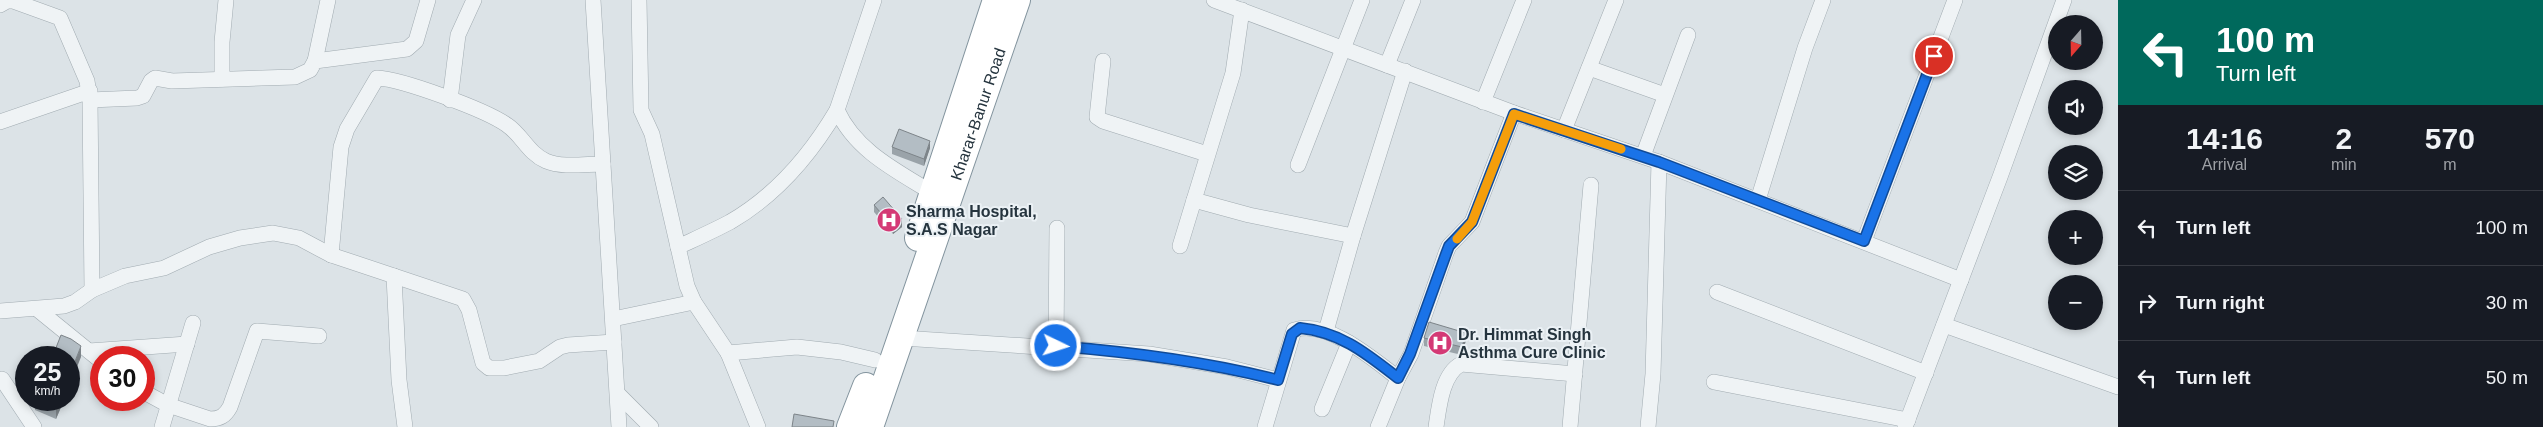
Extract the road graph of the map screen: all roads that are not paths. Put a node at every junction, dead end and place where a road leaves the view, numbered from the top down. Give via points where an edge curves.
1 (226, 0) edge
2 (328, 0) edge
3 (428, 0) edge
4 (474, 0) edge
5 (593, 0) edge
6 (639, 0) edge
7 (874, 0) edge
8 (996, 0) edge
9 (1017, 0) edge
10 (1214, 0) edge
11 (1362, 0) edge
12 (1413, 0) edge
13 (1524, 0) edge
14 (1616, 0) edge
15 (1823, 0) edge
16 (1955, 0) edge
17 (2064, 0) edge
18 (9, 2) edge
19 (1242, 10) junction
20 (1688, 35) dead end
21 (1342, 48) junction
22 (376, 53) junction
23 (315, 61) junction
24 (1103, 61) dead end
25 (1387, 65) junction
26 (1589, 68) junction
27 (1405, 71) junction
28 (377, 78) junction
29 (222, 79) junction
30 (1665, 94) junction
31 (90, 95) junction
32 (450, 100) junction
33 (1483, 102) junction
34 (837, 110) junction
35 (1514, 114) junction
36 (0, 122) edge
37 (1564, 130) junction
38 (1207, 154) junction
39 (1642, 156) junction
40 (1659, 162) junction
41 (603, 164) junction
42 (1298, 165) dead end
43 (1591, 185) dead end
44 (931, 192) junction
45 (1194, 200) junction
46 (1758, 200) junction
47 (1057, 228) dead end
48 (1353, 236) junction
49 (1864, 241) junction
50 (1180, 246) dead end
51 (678, 247) junction
52 (331, 255) junction
53 (394, 276) junction
54 (1961, 280) junction
55 (92, 290) junction
56 (1717, 292) dead end
57 (694, 302) junction
58 (37, 309) junction
59 (0, 311) edge
60 (613, 319) junction
61 (193, 323) dead end
62 (1944, 325) junction
63 (1326, 331) junction
64 (319, 336) dead end
65 (902, 338) junction
66 (614, 342) junction
67 (1349, 343) junction
68 (187, 344) junction
69 (1056, 346) junction
70 (89, 351) joint
71 (728, 353) junction
72 (875, 360) junction
73 (1926, 373) junction
74 (1575, 374) junction
75 (1398, 378) junction
76 (2, 379) dead end
77 (1278, 380) junction
78 (1714, 382) dead end
79 (2118, 386) edge
80 (618, 394) junction
81 (155, 398) edge
82 (168, 405) junction
83 (1322, 409) dead end
84 (215, 423) edge
85 (1906, 424) edge
86 (34, 427) edge
87 (162, 427) edge
88 (405, 427) edge
89 (619, 427) edge
90 (651, 427) edge
91 (758, 427) edge
92 (850, 427) edge
93 (870, 427) edge
94 (1265, 427) edge
95 (1379, 427) edge
96 (1436, 427) edge
97 (1570, 427) edge
98 (1648, 427) edge

1 - 29 street
2 - 23 street
3 - 22 street via 412,46
4 - 32 street via 458,35
5 - 41 street
6 - 51 street via 641,110 652,134
7 - 34 street
8 - 44 highway
9 - 65 highway, Kharar-Banur Road
10 - 19 street
11 - 21 street
12 - 25 street
13 - 33 street
14 - 26 street
15 - 46 street
16 - 49 street
17 - 54 street
18 - 31 street via 60,18 82,67
19 - 21 street
19 - 38 street via 1233,73
20 - 30 street
21 - 25 street
21 - 42 street
22 - 23 street
22 - 28 street
23 - 29 street via 310,70 295,77
24 - 38 street via 1097,118
25 - 27 street
26 - 30 street
26 - 37 street
27 - 33 street
27 - 48 street
28 - 32 street via 397,81
28 - 52 street via 347,129 341,147
29 - 31 street via 172,81 155,78 143,96 137,98
30 - 39 street
31 - 36 street
31 - 55 street
32 - 41 street via 506,124 526,147 547,162
33 - 35 street
34 - 44 street via 844,126 864,149
34 - 51 street via 798,165 757,204 730,222
35 - 37 street
35 - 75 street via 1472,222 1449,246 1410,354
37 - 39 street
38 - 45 street
39 - 40 street
40 - 46 street
40 - 98 street via 1653,374
41 - 60 street
43 - 74 street
44 - 72 highway
45 - 48 street
45 - 50 street
46 - 49 street
47 - 69 street
48 - 63 street
49 - 54 street
51 - 57 street
52 - 53 street
52 - 55 street via 299,238 273,232 209,247 164,268 126,276
53 - 66 street via 463,299 483,363 489,368 539,361 568,345
53 - 88 street via 399,380
54 - 62 street
55 - 58 street via 75,302
56 - 73 street
57 - 60 street
57 - 71 street
58 - 59 street
58 - 70 street
60 - 66 street
61 - 68 street
62 - 73 street
62 - 79 street
63 - 67 street
63 - 77 street via 1294,330
64 - 84 street via 257,331 230,407
65 - 69 street
65 - 93 highway, Kharar-Banur Road
66 - 80 street
67 - 75 street
67 - 83 street
68 - 70 street
68 - 82 street
69 - 77 street via 1183,359
71 - 72 street via 797,346
71 - 91 street
72 - 92 highway
73 - 85 street
74 - 96 street via 1461,364 1454,368 1444,391
74 - 97 street
75 - 95 street
76 - 86 street
77 - 94 street
78 - 85 street
80 - 89 street
80 - 90 street
81 - 82 street
82 - 84 street
82 - 87 street

